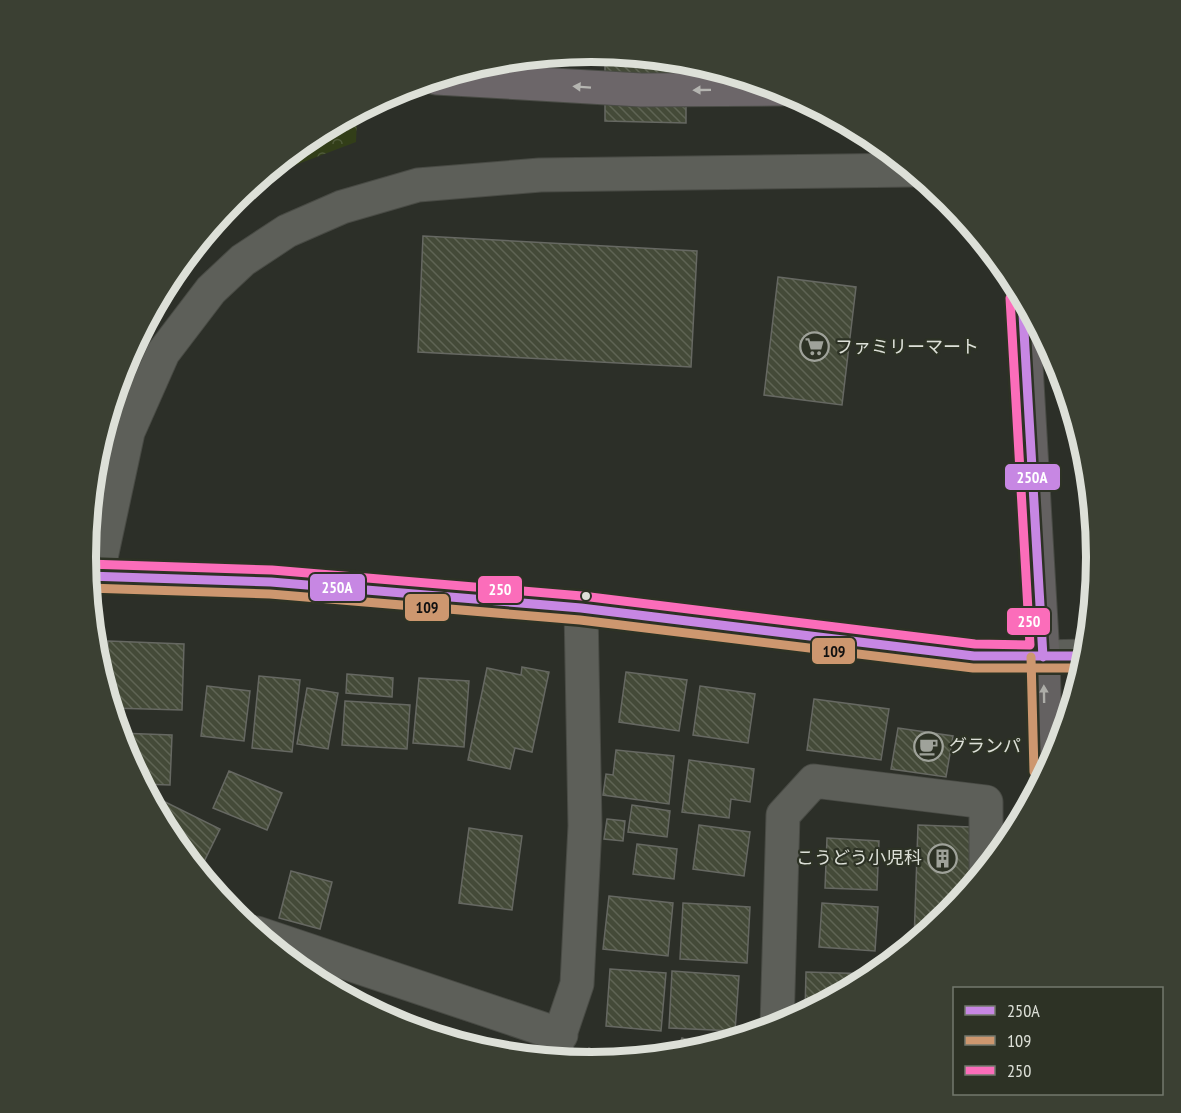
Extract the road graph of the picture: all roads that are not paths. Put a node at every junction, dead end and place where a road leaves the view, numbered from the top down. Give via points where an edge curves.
1 (458, 79) edge
2 (753, 89) edge
3 (900, 170) edge
4 (1023, 317) edge
5 (96, 560) edge
6 (97, 576) edge
7 (581, 608) junction
8 (1075, 656) edge
9 (1043, 657) junction
10 (1045, 751) edge
11 (986, 854) edge
12 (280, 942) edge
13 (777, 1015) edge
14 (557, 1046) edge

2 -> 1 highway via 641,90
3 - 5 street via 540,175 418,185 342,207 287,231 243,260 211,290 163,352 128,432
4 - 9 main road
6 - 7 street via 270,582
7 - 9 street via 974,656
7 - 14 street via 585,826 577,984
8 - 9 street
10 -> 9 main road
11 - 13 street via 986,802 814,781 783,815
12 - 14 street

